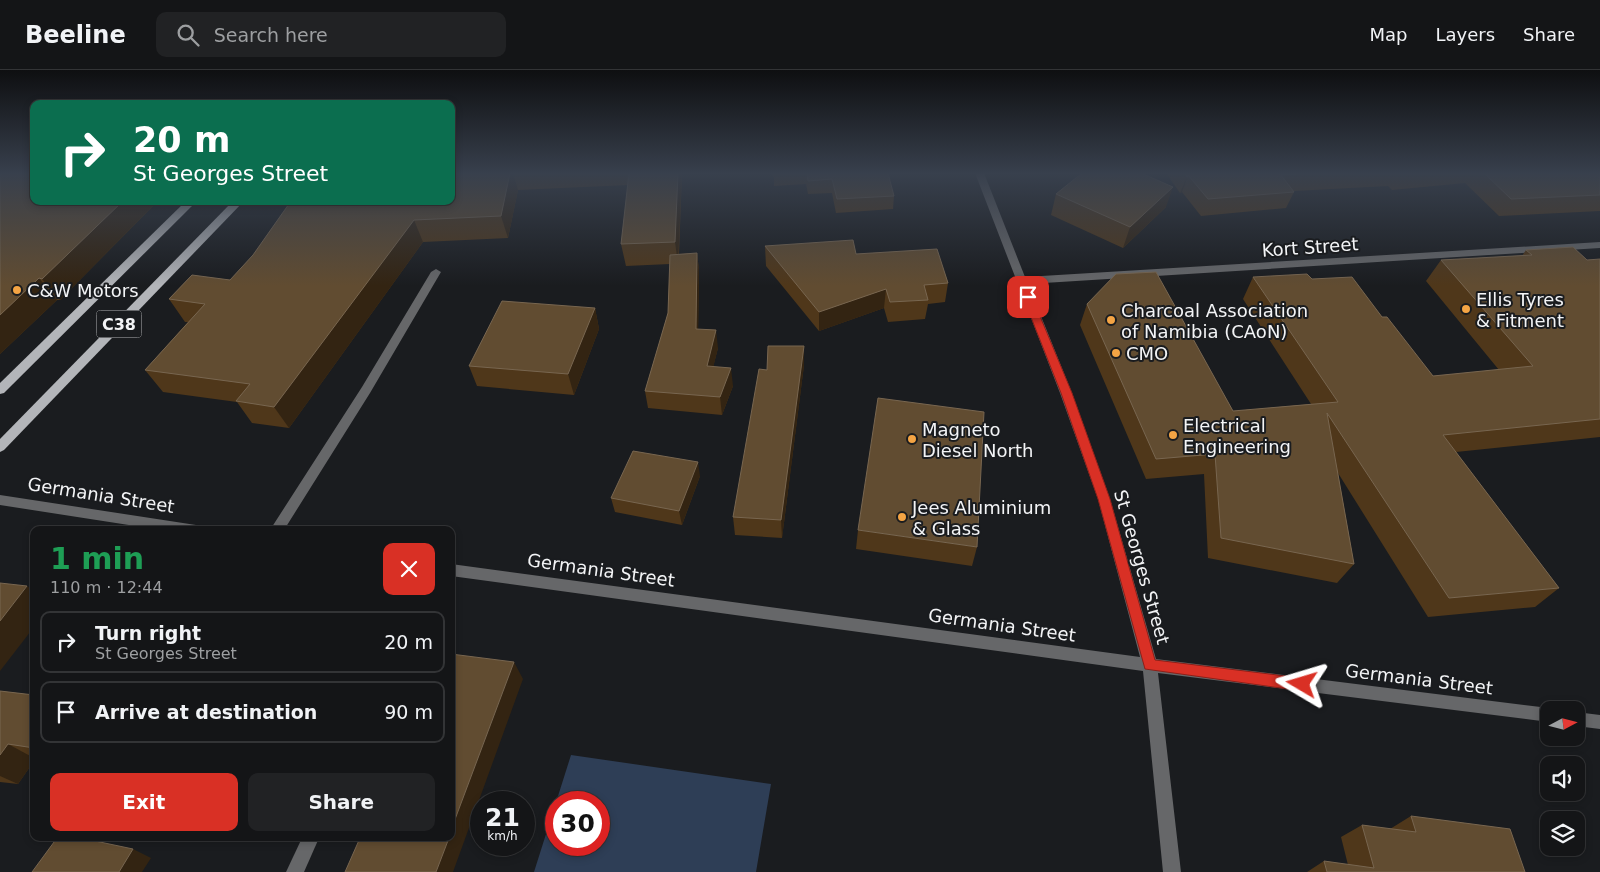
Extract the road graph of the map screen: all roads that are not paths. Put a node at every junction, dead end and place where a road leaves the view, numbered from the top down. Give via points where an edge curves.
1 (182, 210) edge
2 (230, 210) edge
3 (993, 210) edge
4 (1600, 245) edge
5 (436, 272) dead end
6 (1021, 281) junction
7 (0, 390) edge
8 (0, 447) edge
9 (0, 500) edge
10 (170, 526) edge
11 (280, 526) edge
12 (455, 571) edge
13 (1150, 665) junction
14 (1540, 714) edge
15 (1585, 720) edge
16 (1600, 722) edge
17 (310, 841) edge
18 (295, 872) edge
19 (1172, 872) edge

1 - 7 main road, C38
2 - 8 main road, C38
3 - 6 street, St Georges Street
4 - 6 street, Kort Street
5 - 11 street
6 - 13 street, St Georges Street via 1104,499
9 - 10 street, Germania Street
12 - 13 street, Germania Street
13 - 14 street, Germania Street
13 - 19 street, St Georges Street
15 - 16 street
17 - 18 street

